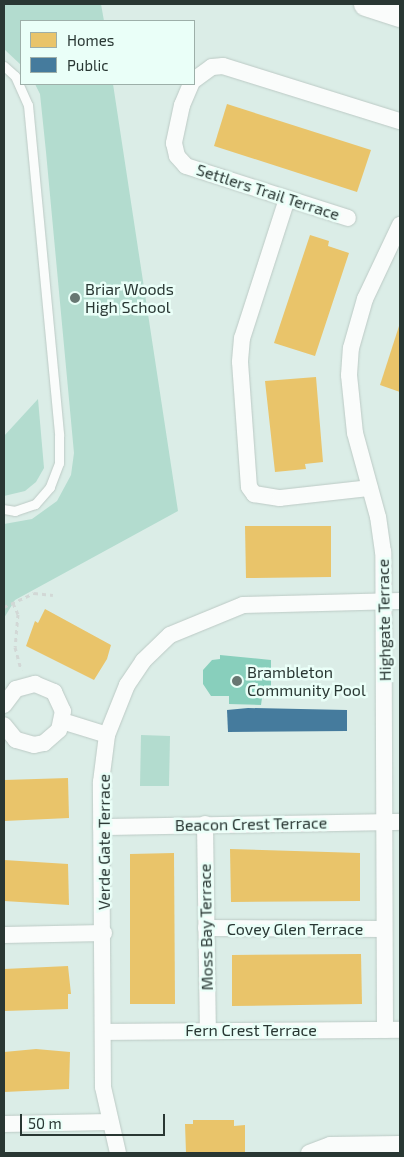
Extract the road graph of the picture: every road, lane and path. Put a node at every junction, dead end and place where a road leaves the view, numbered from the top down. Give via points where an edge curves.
1 (366, 4) edge
2 (400, 15) edge
3 (4, 66) edge
4 (195, 79) edge
5 (191, 85) edge
6 (400, 121) edge
7 (287, 199) junction
8 (348, 218) dead end
9 (400, 225) edge
10 (369, 488) junction
11 (4, 509) edge
12 (53, 595) dead end
13 (393, 601) edge
14 (14, 603) junction
15 (4, 607) edge
16 (25, 685) junction
17 (4, 705) edge
18 (62, 721) junction
19 (4, 725) edge
20 (107, 735) junction
21 (393, 822) edge
22 (205, 824) junction
23 (101, 827) junction
24 (206, 928) junction
25 (384, 929) junction
26 (104, 933) junction
27 (4, 935) edge
28 (208, 1030) junction
29 (393, 1030) edge
30 (103, 1032) junction
31 (110, 1122) junction
32 (4, 1124) edge
33 (400, 1144) edge
34 (118, 1153) edge
35 (309, 1153) edge

1 - 2 main road
3 - 11 lane via 15,76 28,106 59,463 50,487 35,504 15,511
4 - 6 street via 212,67 222,66
5 - 7 street, Settlers Trail Terrace via 176,127 174,143 177,156 186,166
7 - 8 street, Settlers Trail Terrace
7 - 10 street via 242,338 240,362 249,487 254,494 280,498
9 - 10 street, Highgate Terrace via 368,290 351,348 351,406 358,453
10 - 13 street, Highgate Terrace
12 - 14 path via 34,593
13 - 20 street, Verde Gate Terrace via 251,605 192,624 170,635 143,661 127,685
13 - 21 street, Highgate Terrace
14 - 15 path
14 - 16 path via 18,614 14,647
16 - 17 street via 8,696
16 - 18 street via 40,685 54,692 63,711
18 - 19 street via 52,738 34,745 16,740
18 - 20 street
20 - 23 street, Verde Gate Terrace via 101,782
21 - 22 street, Beacon Crest Terrace
21 - 25 street, Highgate Terrace
22 - 23 street, Beacon Crest Terrace
22 - 24 street, Moss Bay Terrace
23 - 26 street, Verde Gate Terrace
24 - 25 street, Covey Glen Terrace
24 - 28 street, Moss Bay Terrace
25 - 29 street, Highgate Terrace
26 - 27 street
26 - 30 street, Verde Gate Terrace
28 - 29 street, Fern Crest Terrace
28 - 30 street, Fern Crest Terrace
30 - 31 street, Verde Gate Terrace via 103,1088
31 - 32 street
31 - 34 street, Verde Gate Terrace
33 - 35 street via 330,1145

